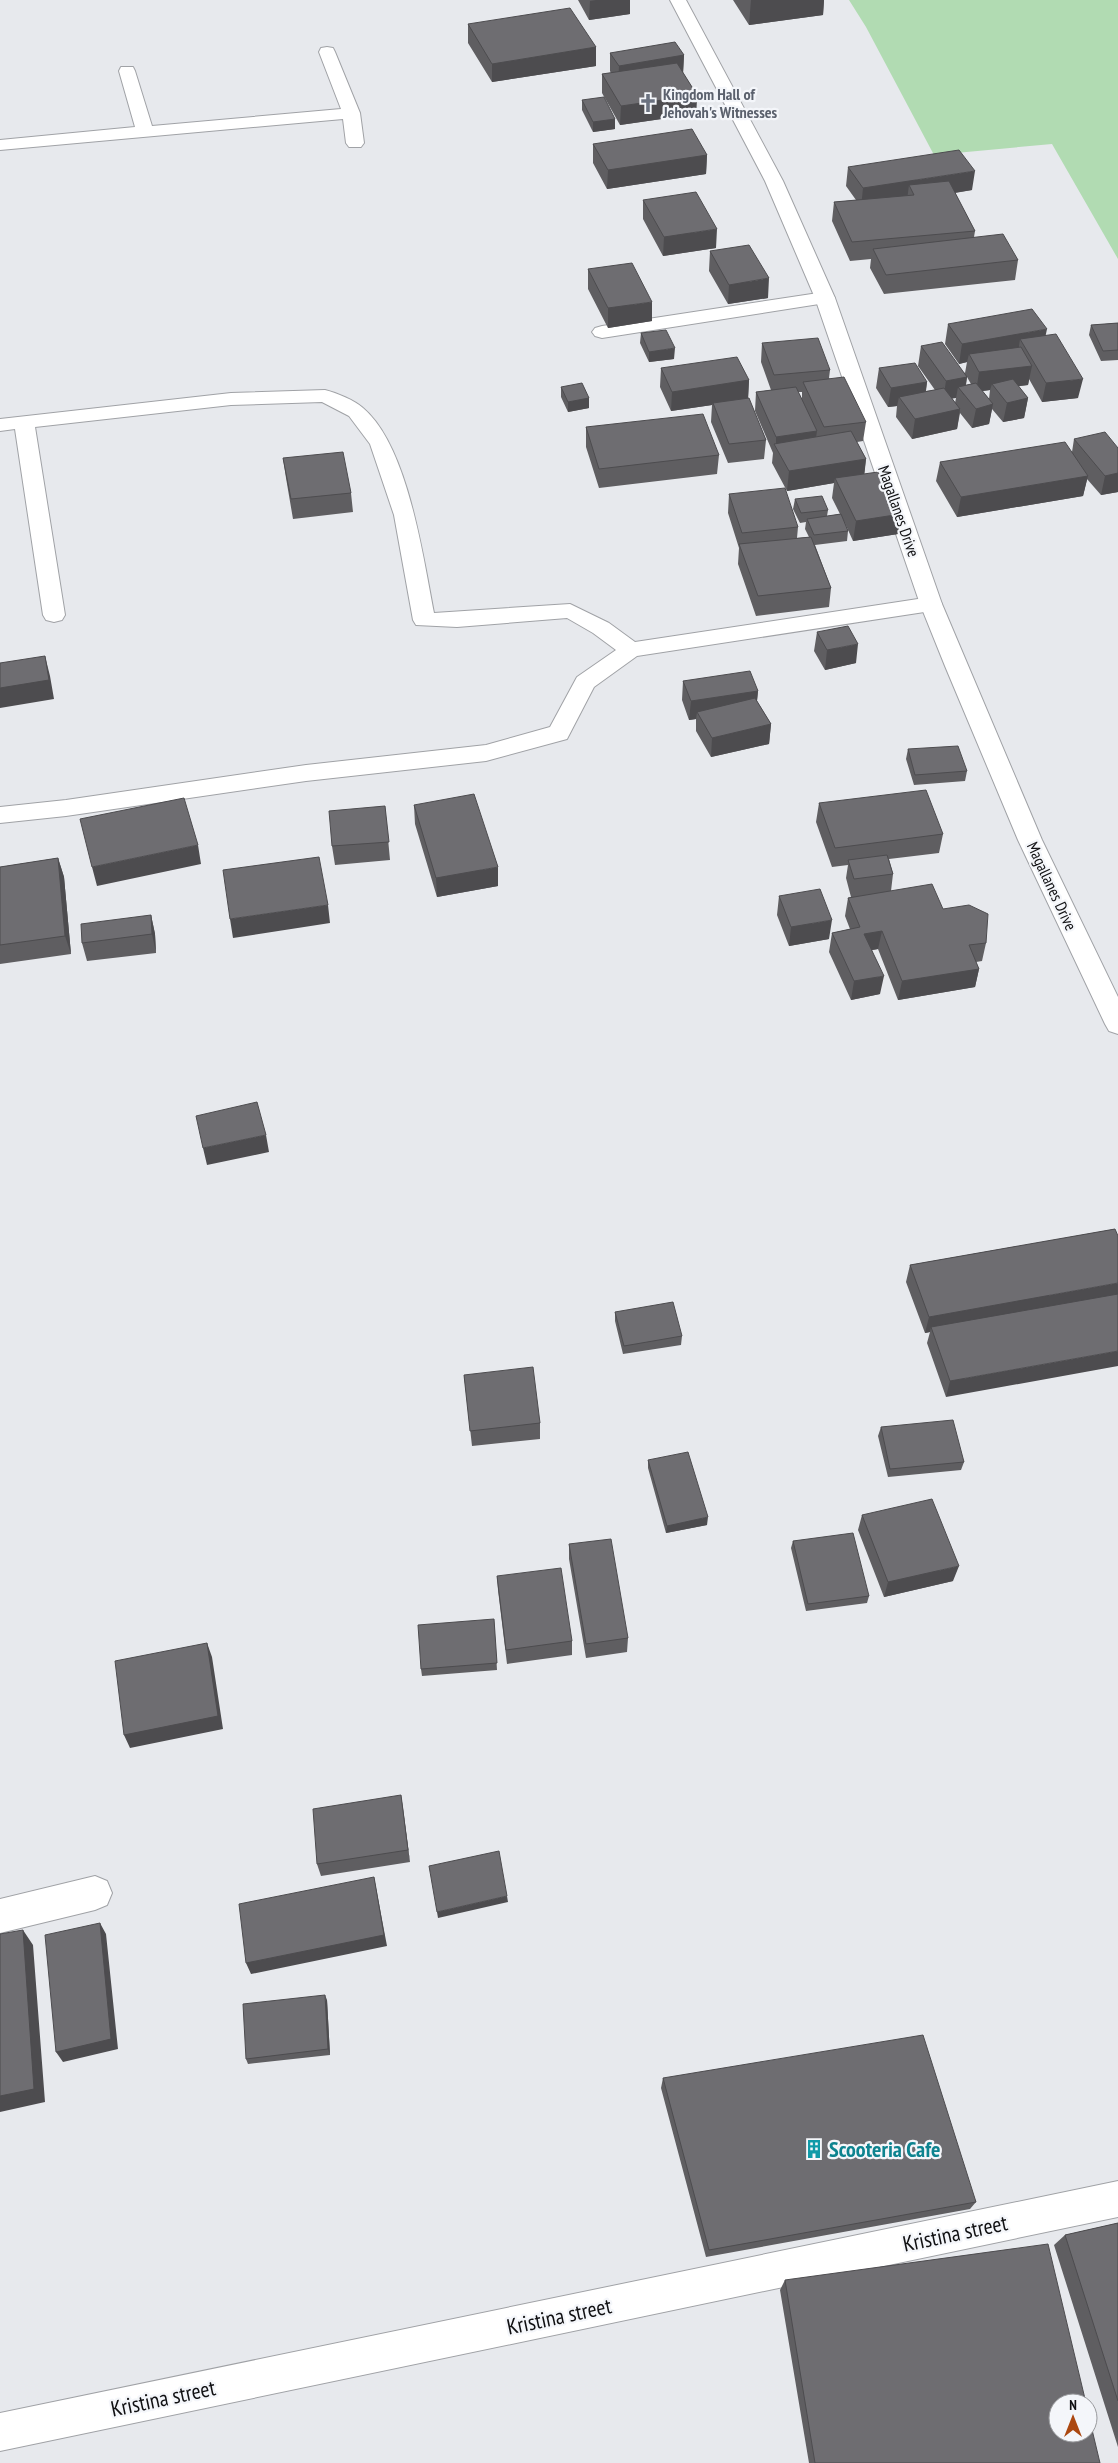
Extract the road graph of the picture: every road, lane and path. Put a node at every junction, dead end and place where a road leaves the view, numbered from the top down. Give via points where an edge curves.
1 (678, 0) edge
2 (327, 52) dead end
3 (127, 71) dead end
4 (351, 113) junction
5 (144, 130) junction
6 (355, 143) dead end
7 (0, 145) edge
8 (825, 298) junction
9 (602, 332) dead end
10 (24, 422) junction
11 (0, 424) edge
12 (931, 604) junction
13 (54, 615) dead end
14 (631, 650) junction
15 (0, 815) edge
16 (1118, 1024) edge
17 (95, 1893) dead end
18 (0, 1916) edge
19 (1118, 2199) edge
20 (0, 2432) edge

1 - 8 street, Magallanes Drive via 774,181
2 - 4 street
3 - 5 street
4 - 5 street
4 - 6 street
5 - 7 street
8 - 9 street
8 - 12 street, Magallanes Drive
10 - 11 street
10 - 13 street
10 - 14 street via 231,399 325,396 356,412 380,443 404,515 424,620 570,610
12 - 14 street
12 - 16 street, Magallanes Drive via 1030,840
14 - 15 street via 585,682 559,733 486,753
17 - 18 street
19 - 20 street, Kristina street

